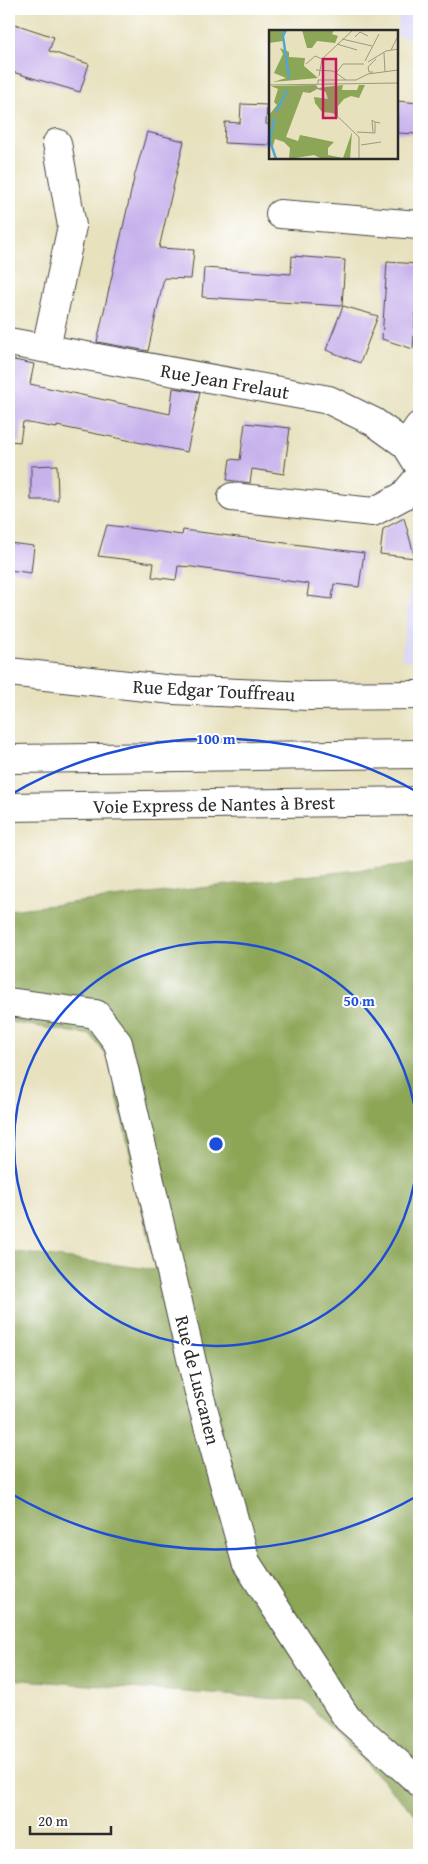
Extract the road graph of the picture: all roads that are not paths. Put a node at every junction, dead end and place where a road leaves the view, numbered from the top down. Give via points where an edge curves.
1 (57, 143) dead end
2 (280, 214) dead end
3 (419, 224) edge
4 (9, 342) edge
5 (46, 348) junction
6 (415, 445) edge
7 (419, 477) edge
8 (232, 497) dead end
9 (9, 672) edge
10 (419, 695) edge
11 (419, 754) edge
12 (9, 759) edge
13 (419, 802) edge
14 (9, 807) edge
15 (9, 1002) edge
16 (419, 1782) edge

1 - 5 main road via 72,226
2 - 3 main road
4 - 5 main road, Rue Jean Frelaut
5 - 6 main road, Rue Jean Frelaut via 328,400
7 - 8 main road via 403,496 373,512
9 - 10 main road, Rue Edgar Touffreau via 172,690 308,696
11 - 12 main road
13 - 14 main road, Voie Express de Nantes à Brest
15 - 16 main road, Rue de Luscanen via 96,1014 118,1043 200,1397 246,1562 347,1718

